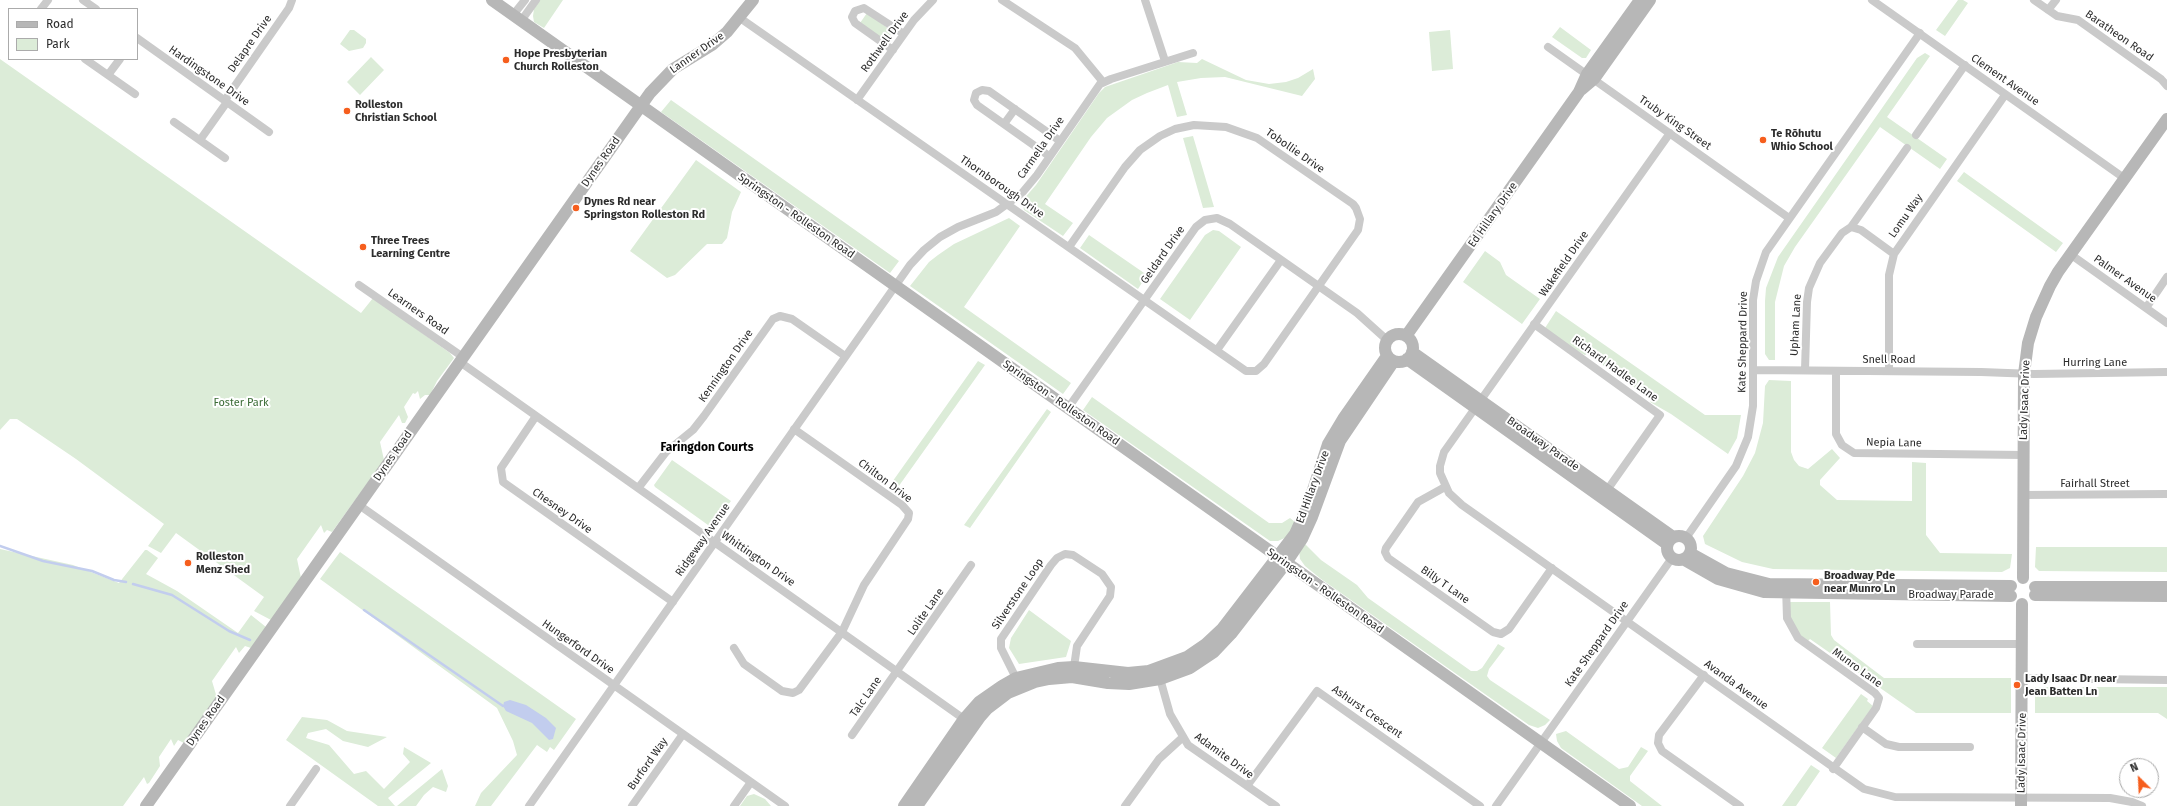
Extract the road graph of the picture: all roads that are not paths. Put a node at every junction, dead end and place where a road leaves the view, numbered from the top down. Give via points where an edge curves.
1 (48, 0) edge
2 (83, 0) edge
3 (292, 0) edge
4 (492, 0) edge
5 (525, 0) edge
6 (536, 0) edge
7 (753, 0) edge
8 (933, 0) edge
9 (1002, 0) edge
10 (1145, 0) edge
11 (1640, 0) edge
12 (1650, 0) edge
13 (1872, 0) edge
14 (2034, 0) edge
15 (2056, 0) edge
16 (42, 8) edge
17 (95, 8) edge
18 (2048, 10) junction
19 (517, 18) junction
20 (740, 18) junction
21 (1920, 33) junction
22 (904, 34) junction
23 (138, 39) edge
24 (1548, 47) dead end
25 (893, 50) junction
26 (1193, 53) dead end
27 (86, 60) edge
28 (119, 60) edge
29 (1165, 61) junction
30 (1965, 65) junction
31 (108, 75) junction
32 (1590, 77) junction
33 (1104, 82) junction
34 (2167, 86) edge
35 (135, 94) dead end
36 (2006, 95) junction
37 (857, 100) junction
38 (226, 101) junction
39 (640, 106) junction
40 (1015, 109) junction
41 (2167, 119) edge
42 (174, 122) dead end
43 (1004, 124) junction
44 (269, 132) dead end
45 (1670, 133) junction
46 (1916, 135) dead end
47 (200, 140) junction
48 (1060, 141) junction
49 (1907, 148) dead end
50 (1049, 156) junction
51 (225, 158) dead end
52 (2124, 178) junction
53 (1008, 205) junction
54 (1789, 218) junction
55 (1851, 227) junction
56 (1069, 247) junction
57 (1894, 254) junction
58 (2070, 254) junction
59 (1281, 260) junction
60 (2167, 277) edge
61 (360, 284) dead end
62 (895, 286) junction
63 (1319, 286) junction
64 (1144, 300) junction
65 (2146, 308) junction
66 (2167, 322) edge
67 (1534, 324) junction
68 (1406, 336) junction
69 (1387, 340) junction
70 (1217, 350) junction
71 (845, 356) junction
72 (1409, 356) junction
73 (1391, 358) junction
74 (462, 359) junction
75 (1754, 370) junction
76 (1805, 370) junction
77 (1836, 371) junction
78 (1889, 371) junction
79 (1252, 372) joint
80 (2167, 372) edge
81 (2024, 374) junction
82 (1478, 404) junction
83 (1068, 408) junction
84 (536, 416) junction
85 (794, 429) junction
86 (2023, 455) junction
87 (639, 487) junction
88 (1445, 487) junction
89 (1604, 494) junction
90 (2167, 494) edge
91 (2023, 495) junction
92 (359, 506) junction
93 (1686, 538) junction
94 (1670, 540) junction
95 (715, 542) junction
96 (1681, 556) junction
97 (1281, 560) junction
98 (971, 565) dead end
99 (1552, 568) junction
100 (2023, 578) junction
101 (2167, 587) edge
102 (1786, 589) junction
103 (2011, 591) junction
104 (2035, 591) junction
105 (2167, 596) edge
106 (672, 602) junction
107 (2022, 604) junction
108 (1626, 622) junction
109 (842, 632) junction
110 (1917, 644) dead end
111 (2022, 644) junction
112 (734, 648) dead end
113 (1074, 667) junction
114 (898, 671) junction
115 (1159, 674) junction
116 (1704, 675) junction
117 (1016, 678) junction
118 (2022, 678) junction
119 (2167, 680) edge
120 (613, 685) junction
121 (964, 719) junction
122 (1862, 727) junction
123 (683, 734) junction
124 (852, 735) dead end
125 (1182, 738) junction
126 (1541, 743) junction
127 (1970, 747) dead end
128 (1833, 768) junction
129 (316, 769) dead end
130 (751, 782) junction
131 (1248, 786) junction
132 (1930, 797) junction
133 (2021, 802) edge
134 (146, 806) edge
135 (290, 806) edge
136 (529, 806) edge
137 (632, 806) edge
138 (734, 806) edge
139 (783, 806) edge
140 (904, 806) edge
141 (917, 806) edge
142 (1125, 806) edge
143 (1276, 806) edge
144 (1480, 806) edge
145 (1496, 806) edge
146 (1630, 806) edge
147 (1740, 806) edge
148 (1930, 806) edge
149 (2142, 806) edge

1 - 16 street
2 - 17 street
3 - 38 street, Delapre Drive via 290,8
4 - 19 street, Springston - Rolleston Road
5 - 19 street
6 - 19 street
7 - 20 street, Lanner Drive
8 - 22 street, Rothwell Drive via 919,13
9 - 33 street via 1075,48
10 - 29 street
11 - 32 street, Ed Hillary Drive
12 - 32 street, Ed Hillary Drive
13 - 21 street, Clement Avenue
14 - 18 street, Baratheon Road
15 - 18 street
18 - 34 street, Baratheon Road via 2057,16 2078,20 2161,79
19 - 39 street, Springston - Rolleston Road
20 - 37 street, Thornborough Drive
20 - 39 street, Lanner Drive via 720,39 670,72 654,87
21 - 30 street, Clement Avenue
21 - 54 street, Kate Sheppard Drive
22 - 25 street, Rothwell Drive
22 - 25 street via 864,8 855,11 852,17 855,23
23 - 38 street, Hardingstone Drive
24 - 32 street, Truby King Street
25 - 37 street, Rothwell Drive
26 - 29 street, Carmella Drive
27 - 31 street
28 - 31 street
29 - 33 street, Carmella Drive
30 - 36 street, Clement Avenue
30 - 46 street
31 - 35 street
32 - 45 street, Truby King Street
32 - 68 street, Ed Hillary Drive
33 - 48 street, Carmella Drive via 1090,95
36 - 52 street, Clement Avenue
36 - 57 street, Lomu Way
37 - 53 street, Thornborough Drive
38 - 44 street, Hardingstone Drive
38 - 47 street, Delapre Drive
39 - 62 street, Springston - Rolleston Road
39 - 74 street, Dynes Road
40 - 43 street
40 - 43 street via 989,91 982,90 976,93 974,100 977,106
40 - 48 street
41 - 52 street, Lady Isaac Drive
42 - 47 street
43 - 50 street
45 - 54 street, Truby King Street
45 - 67 street, Wakefield Drive
47 - 51 street
48 - 50 street, Carmella Drive
49 - 55 street, Upham Lane
50 - 53 street, Carmella Drive via 1030,184
52 - 58 street, Lady Isaac Drive
53 - 56 street, Thornborough Drive
53 - 62 street, Carmella Drive via 990,216 958,227 936,240 913,261
54 - 75 street, Kate Sheppard Drive via 1766,252 1756,281 1753,306
55 - 57 street via 1861,230
55 - 76 street, Upham Lane via 1842,233 1820,263 1809,288 1806,302
56 - 63 street, Tobollie Drive via 1125,167 1140,150 1175,129 1194,125 1216,125 1237,130 1266,143 1356,208 1360,219 1358,230
56 - 64 street, Thornborough Drive
57 - 78 street, Lomu Way via 1889,275
58 - 65 street, Palmer Avenue
58 - 81 street, Lady Isaac Drive via 2050,286 2039,311 2028,343
59 - 63 street, Geldard Drive
59 - 64 street, Geldard Drive via 1226,221 1217,218 1205,220 1196,227
59 - 70 street
60 - 65 street
61 - 74 street, Learners Road
62 - 71 street, Ridgeway Avenue
62 - 83 street, Springston - Rolleston Road
63 - 69 street, Geldard Drive via 1357,313
63 - 79 street, Tobollie Drive via 1264,364
64 - 70 street, Thornborough Drive
64 - 83 street, Geldard Drive
65 - 66 street, Palmer Avenue
67 - 82 street, Wakefield Drive
67 - 89 street, Richard Hadlee Lane via 1660,415
68 - 69 street via 1398,334
68 - 72 street via 1412,343
69 - 73 street via 1385,348
70 - 79 street, Thornborough Drive via 1246,371
71 - 85 street, Ridgeway Avenue
71 - 87 street, Kennington Drive via 792,318 785,316 773,319 693,430 666,452
72 - 73 street
72 - 82 street, Broadway Parade
73 - 97 street, Ed Hillary Drive via 1340,441 1302,539
74 - 84 street, Whittington Drive
74 - 92 street, Dynes Road
75 - 76 street, Snell Road
75 - 93 street, Kate Sheppard Drive via 1753,406 1744,450 1726,481
76 - 77 street, Snell Road
77 - 78 street, Snell Road
77 - 86 street, Nepia Lane via 1836,434 1842,445 1854,453
78 - 81 street, Snell Road
80 - 81 street, Hurring Lane
81 - 86 street, Lady Isaac Drive
82 - 88 street, Avanda Avenue via 1448,445 1441,459 1440,473
82 - 89 street, Broadway Parade
83 - 97 street, Springston - Rolleston Road
84 - 87 street, Whittington Drive
84 - 106 street, Chesney Drive via 502,468 503,482
85 - 95 street, Ridgeway Avenue
85 - 109 street, Chilton Drive via 902,504 909,513 904,528 864,585
86 - 91 street, Lady Isaac Drive
87 - 95 street, Whittington Drive
88 - 99 street, Avanda Avenue via 1453,499
88 - 99 street, Billy T Lane via 1418,502 1386,548 1388,558 1493,632 1501,634 1509,630
89 - 94 street, Broadway Parade
90 - 91 street, Fairhall Street
91 - 100 street, Lady Isaac Drive
92 - 120 street, Hungerford Drive
92 - 134 street, Dynes Road
93 - 94 street via 1680,536
93 - 96 street via 1690,543
94 - 96 street via 1667,551
95 - 106 street, Ridgeway Avenue
95 - 109 street, Whittington Drive
96 - 102 street, Broadway Parade via 1736,576
96 - 108 street, Kate Sheppard Drive
97 - 115 street, Ed Hillary Drive via 1231,634 1214,652 1190,668
97 - 126 street, Springston - Rolleston Road
98 - 114 street, Lolite Lane
99 - 108 street, Avanda Avenue
100 - 103 street via 2015,580
100 - 104 street via 2031,580
101 - 104 street
102 - 103 street, Broadway Parade
102 - 122 street, Munro Lane via 1787,618 1798,638 1878,695 1876,708
103 - 107 street via 2015,601
104 - 105 street
104 - 107 street via 2032,600
106 - 120 street, Ridgeway Avenue
107 - 111 street, Lady Isaac Drive
108 - 116 street, Avanda Avenue
108 - 126 street, Kate Sheppard Drive
109 - 112 street via 806,683 793,692 782,691 744,664
109 - 114 street, Whittington Drive
110 - 111 street
111 - 118 street, Lady Isaac Drive
113 - 115 street
113 - 117 street via 1044,670
113 - 117 street, Silverstone Loop via 1077,646 1110,596 1112,587 1102,574 1073,555 1065,554 1051,565 1001,640 1002,648
114 - 121 street, Whittington Drive
114 - 124 street, Talc Lane
115 - 125 street, Adamite Drive via 1170,714
115 - 141 street via 1129,684 1072,677 1049,679 1008,693 979,718
116 - 128 street, Avanda Avenue
116 - 147 street via 1659,735 1658,744 1662,751
117 - 121 street via 979,702
118 - 119 street
118 - 133 street, Lady Isaac Drive
120 - 123 street, Hungerford Drive
120 - 136 street, Ridgeway Avenue
121 - 140 street
122 - 127 street via 1886,744 1899,748
122 - 128 street, Munro Lane
123 - 130 street, Hungerford Drive
123 - 137 street, Burford Way
125 - 131 street, Adamite Drive via 1188,745
125 - 142 street via 1159,759
126 - 145 street, Kate Sheppard Drive
126 - 146 street, Springston - Rolleston Road
128 - 132 street, Avanda Avenue via 1864,789 1883,795 1905,798
129 - 135 street
130 - 138 street
130 - 139 street, Hungerford Drive
131 - 143 street, Adamite Drive
131 - 144 street, Ashurst Crescent via 1317,691
132 - 133 street, Avanda Avenue
132 - 148 street
133 - 149 street, Avanda Avenue via 2110,798

